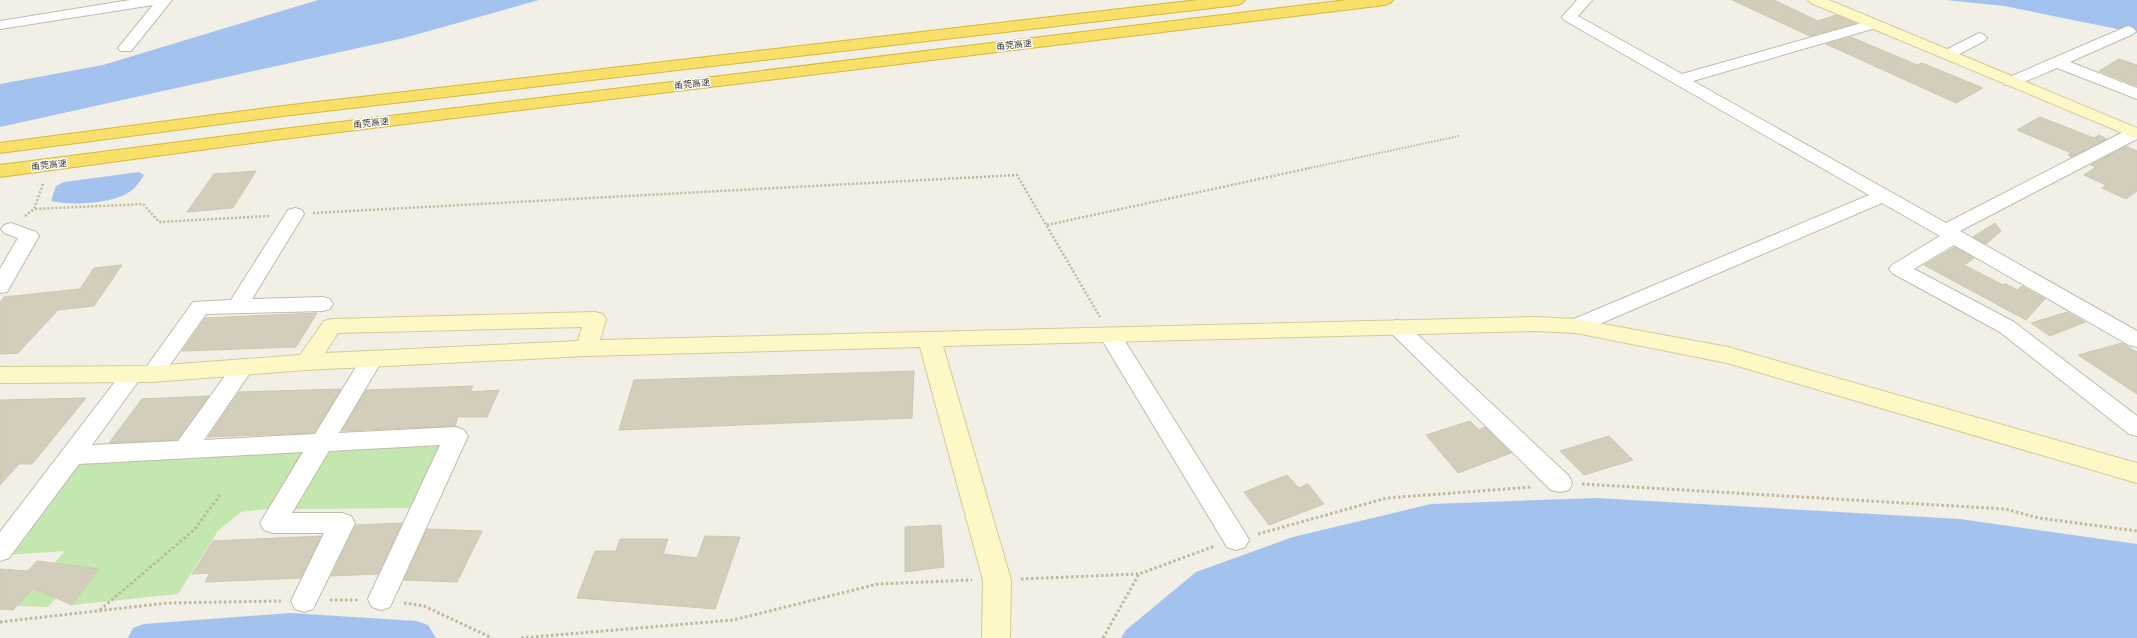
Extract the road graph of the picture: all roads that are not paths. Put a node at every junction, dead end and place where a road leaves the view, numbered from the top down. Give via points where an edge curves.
1 (157, 0) edge
2 (166, 0) edge
3 (1238, 0) edge
4 (1385, 0) edge
5 (1585, 0) edge
6 (1816, 0) edge
7 (1874, 24) junction
8 (0, 25) edge
9 (2128, 31) dead end
10 (1979, 38) dead end
11 (126, 48) dead end
12 (1947, 55) junction
13 (2056, 62) junction
14 (1679, 80) junction
15 (2011, 82) junction
16 (2137, 94) edge
17 (2136, 134) edge
18 (0, 148) edge
19 (0, 171) edge
20 (1883, 196) junction
21 (295, 214) road end
22 (10, 229) dead end
23 (1950, 234) junction
24 (0, 287) edge
25 (322, 304) dead end
26 (237, 306) junction
27 (1397, 326) junction
28 (1576, 326) junction
29 (1110, 334) junction
30 (929, 338) junction
31 (2137, 340) edge
32 (587, 348) junction
33 (372, 359) junction
34 (307, 362) junction
35 (243, 367) junction
36 (142, 374) junction
37 (0, 375) edge
38 (2137, 428) edge
39 (320, 443) junction
40 (184, 450) junction
41 (72, 455) junction
42 (2137, 472) edge
43 (1560, 483) road end
44 (1236, 540) road end
45 (0, 551) edge
46 (381, 599) road end
47 (304, 601) road end
48 (996, 638) edge

1 - 8 street
2 - 11 street
3 - 18 highway, 甬莞高速 via 283,111
4 - 19 highway, 甬莞高速 via 274,135
5 - 14 street via 1569,17
6 - 7 street
7 - 12 street
7 - 14 street
9 - 13 street
10 - 12 street
12 - 15 street
13 - 15 street
13 - 16 street
14 - 20 street
15 - 17 street
17 - 23 street
20 - 23 street
20 - 28 street
21 - 26 street
22 - 24 street via 29,236
23 - 31 street
23 - 38 street via 1899,269 2007,327
25 - 26 street
26 - 36 street via 200,307
27 - 28 street
27 - 29 street
27 - 43 street
28 - 42 street via 1728,355
29 - 30 street
29 - 44 street
30 - 32 street
30 - 48 street via 997,580
32 - 33 street
32 - 34 street via 594,319 332,326
33 - 34 street
33 - 39 street
34 - 35 street
35 - 36 street
35 - 40 street
36 - 37 street
36 - 41 street
39 - 40 street
39 - 46 street via 456,436
39 - 47 street via 273,522 342,523
40 - 41 street
41 - 45 street

